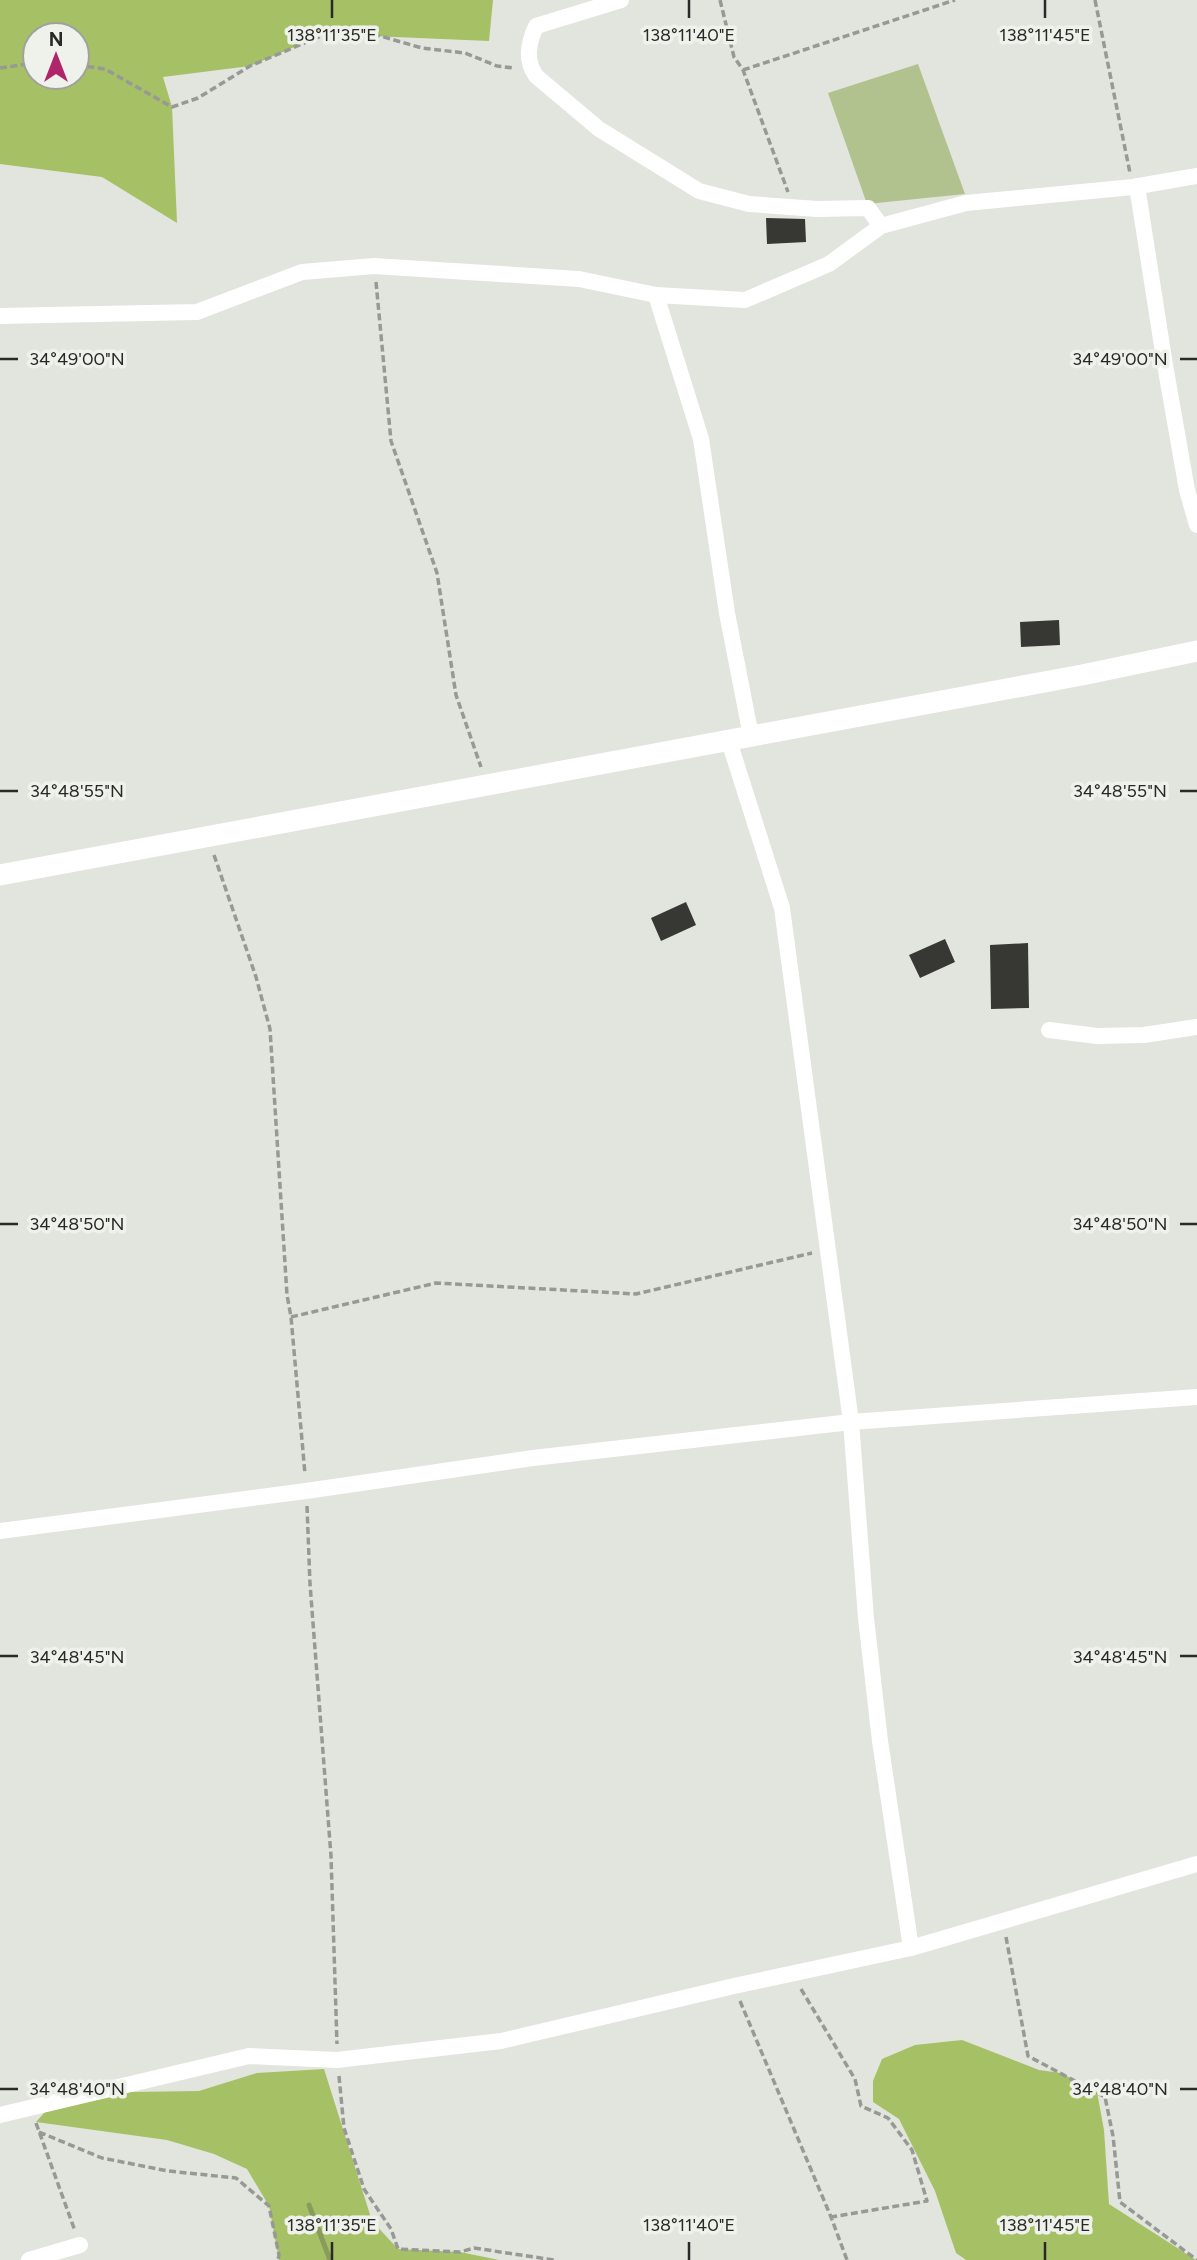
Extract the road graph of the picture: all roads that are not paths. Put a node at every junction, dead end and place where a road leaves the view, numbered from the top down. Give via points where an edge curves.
1 (621, 0) edge
2 (1197, 176) edge
3 (1135, 187) junction
4 (881, 226) junction
5 (656, 295) junction
6 (0, 316) edge
7 (1197, 525) edge
8 (1197, 651) edge
9 (751, 736) junction
10 (729, 741) junction
11 (0, 875) edge
12 (1197, 1027) edge
13 (1049, 1030) dead end
14 (1197, 1397) edge
15 (851, 1422) junction
16 (0, 1531) edge
17 (1197, 1864) edge
18 (911, 1948) junction
19 (0, 2115) edge
20 (80, 2245) road end
21 (29, 2260) edge

1 - 4 street via 536,26 528,52 536,76 599,129 699,191 749,204 868,208
2 - 3 street
3 - 4 street via 966,203
3 - 7 street via 1164,365
4 - 5 street via 828,264 745,300
5 - 6 street via 579,279 374,266 302,272 197,312
5 - 9 street via 701,439
8 - 9 street
9 - 10 street
10 - 11 street
10 - 15 street via 782,908
12 - 13 street via 1097,1036
14 - 15 street
15 - 16 street via 533,1458
15 - 18 street via 880,1741
17 - 18 street
18 - 19 street via 501,2041 337,2060 249,2056
20 - 21 street

